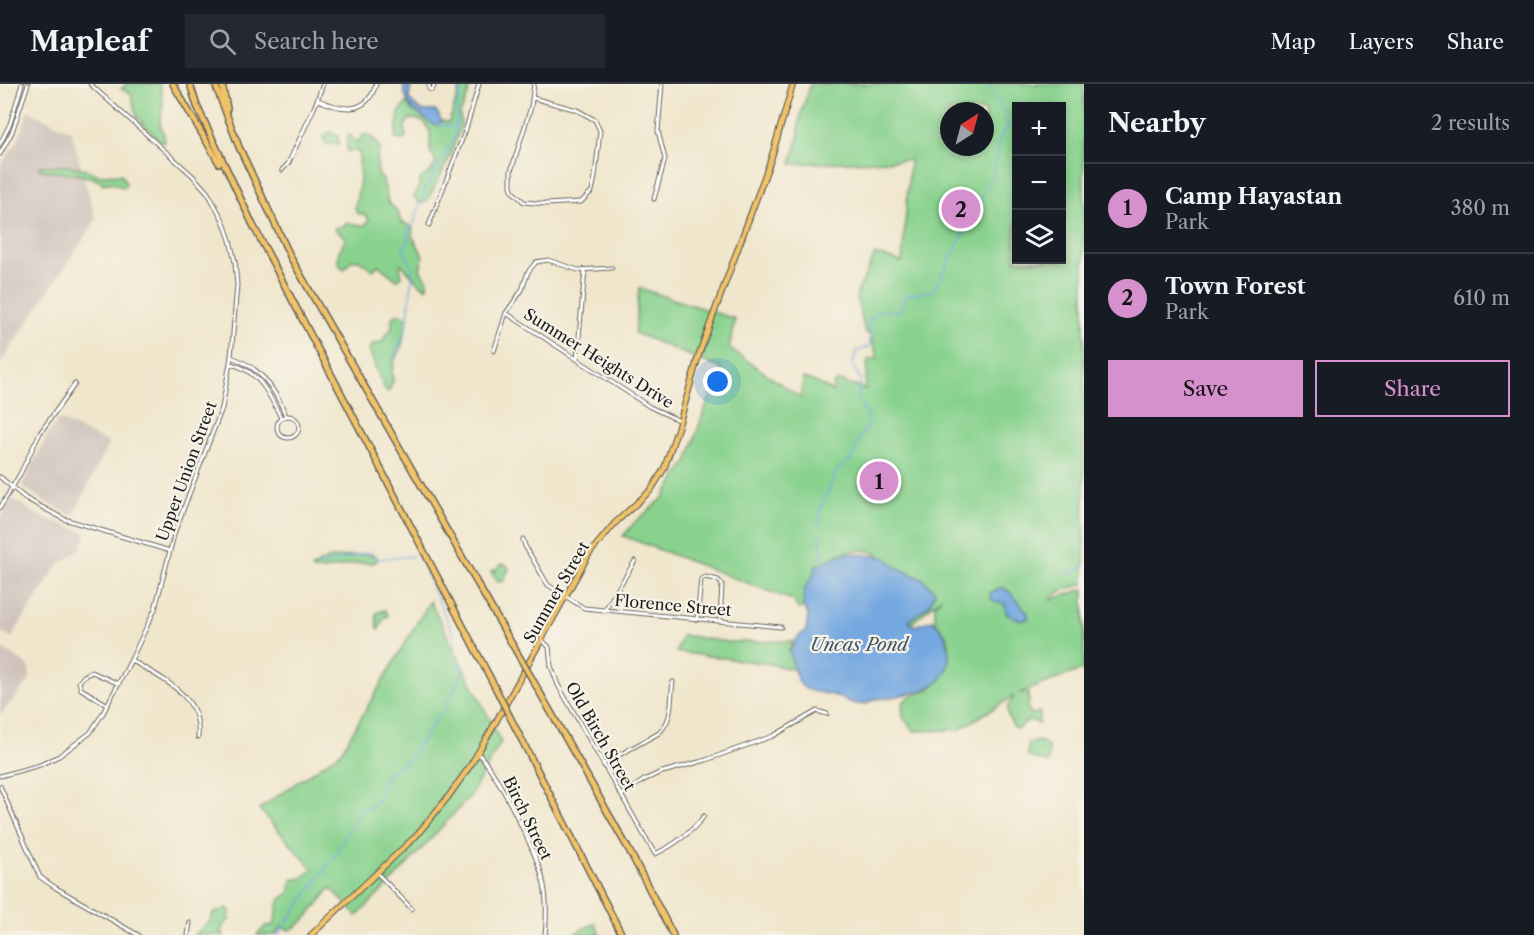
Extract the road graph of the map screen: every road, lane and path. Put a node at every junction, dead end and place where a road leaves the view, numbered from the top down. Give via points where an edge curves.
1 (22, 84) edge
2 (28, 84) edge
3 (90, 84) edge
4 (173, 84) edge
5 (190, 84) edge
6 (215, 84) edge
7 (222, 84) edge
8 (323, 84) edge
9 (376, 84) edge
10 (429, 84) edge
11 (435, 84) edge
12 (479, 84) edge
13 (534, 84) edge
14 (662, 84) edge
15 (794, 84) edge
16 (533, 98) junction
17 (318, 100) junction
18 (0, 144) edge
19 (239, 147) junction
20 (0, 154) edge
21 (282, 170) dead end
22 (237, 193) junction
23 (654, 199) dead end
24 (429, 225) dead end
25 (612, 268) dead end
26 (585, 270) junction
27 (506, 313) junction
28 (494, 351) dead end
29 (231, 357) junction
30 (577, 359) junction
31 (230, 364) junction
32 (75, 384) dead end
33 (286, 416) junction
34 (281, 418) junction
35 (680, 421) junction
36 (0, 477) edge
37 (12, 488) junction
38 (0, 508) edge
39 (523, 539) dead end
40 (170, 551) junction
41 (634, 561) dead end
42 (565, 598) junction
43 (604, 611) junction
44 (697, 620) junction
45 (720, 621) junction
46 (781, 627) dead end
47 (542, 640) junction
48 (131, 660) junction
49 (673, 682) dead end
50 (119, 684) junction
51 (108, 705) junction
52 (827, 714) dead end
53 (198, 737) dead end
54 (477, 753) junction
55 (603, 764) junction
56 (0, 776) edge
57 (0, 786) edge
58 (621, 795) junction
59 (704, 816) dead end
60 (377, 873) junction
61 (412, 909) dead end
62 (190, 923) dead end
63 (138, 935) edge
64 (188, 935) edge
65 (311, 935) edge
66 (545, 935) edge
67 (622, 935) edge
68 (673, 935) edge

1 - 18 street
2 - 20 street via 11,135
3 - 29 street, Upper Union Street via 189,172 219,212 232,248 236,276
4 - 22 highway
5 - 22 highway
6 - 19 highway
7 - 19 highway
8 - 17 street
9 - 17 street via 371,95 354,108 341,109
10 - 11 street via 432,90
12 - 24 street
13 - 16 street
14 - 23 street via 658,131 665,159
15 - 35 main road, Summer Street via 771,159 699,354
16 - 16 street via 511,171 513,192 524,202 581,202 592,191 595,177 600,131 595,120 577,110
17 - 21 street
19 - 68 highway, bridge via 309,291 629,850
22 - 67 highway, bridge
25 - 26 street
26 - 27 street via 548,260 536,262
26 - 30 street
27 - 28 street
27 - 30 street, Summer Heights Drive
29 - 31 street, Upper Union Street
29 - 33 street via 265,378
30 - 35 street, Summer Heights Drive via 650,407
31 - 34 street via 260,381
31 - 40 street, Upper Union Street via 222,408
32 - 37 street via 40,433
33 - 34 street
33 - 34 street via 299,423 293,437 286,438 279,432
35 - 42 main road, Summer Street via 658,479 599,542
36 - 37 street
37 - 38 street
37 - 40 street via 64,519
39 - 42 street via 544,579
40 - 48 street, Upper Union Street via 155,609
41 - 43 street
42 - 43 street, Florence Street via 584,608
42 - 47 main road, Summer Street
43 - 44 street, Florence Street
44 - 45 street, Florence Street
44 - 45 street via 702,577 722,584
45 - 46 street, Florence Street
47 - 54 main road, Summer Street
47 - 55 street, Old Birch Street via 549,647 558,685
48 - 50 street, Upper Union Street
48 - 53 street via 187,698 199,725
49 - 55 street via 670,714 664,728
50 - 51 street, Upper Union Street
50 - 51 street via 92,672 79,682 81,689
51 - 56 street, Upper Union Street via 90,733 66,752 45,763
52 - 58 street via 817,711 773,736 660,773
54 - 60 main road, Summer Street via 424,827
54 - 66 street, Birch Street via 488,764 537,859 545,889
55 - 58 street, Old Birch Street
57 - 63 street via 40,877
58 - 59 street, Old Birch Street via 655,854 694,828
60 - 61 street
60 - 65 main road, Summer Street
62 - 64 street

